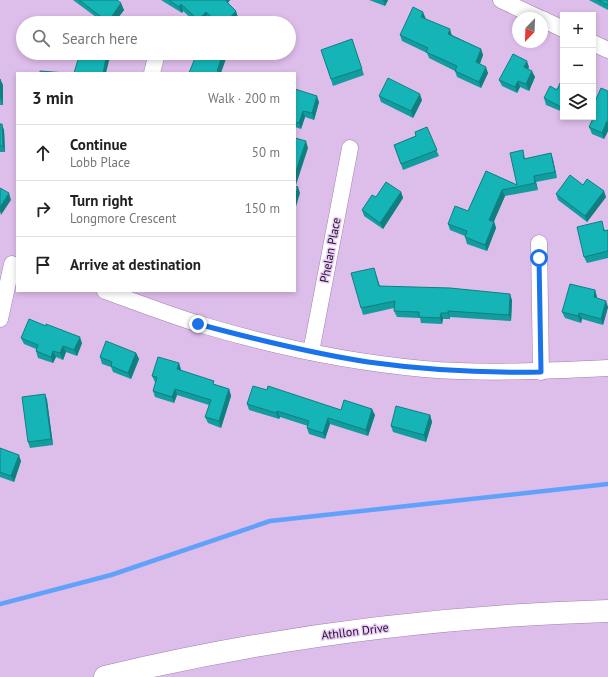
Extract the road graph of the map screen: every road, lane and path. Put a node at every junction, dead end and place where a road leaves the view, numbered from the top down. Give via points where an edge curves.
1 (501, 0) edge
2 (526, 12) edge
3 (548, 22) edge
4 (560, 28) edge
5 (596, 44) edge
6 (608, 50) edge
7 (155, 60) edge
8 (152, 72) edge
9 (350, 148) dead end
10 (539, 243) dead end
11 (10, 264) edge
12 (107, 292) edge
13 (0, 319) edge
14 (311, 352) junction
15 (608, 368) edge
16 (541, 372) junction
17 (608, 611) edge
18 (105, 677) edge

1 - 2 street
3 - 4 street
5 - 6 street
7 - 8 street
9 - 14 street, Phelan Place
10 - 16 street
11 - 13 street
12 - 14 street via 198,324
14 - 16 street via 424,369
15 - 16 street
17 - 18 main road, Athllon Drive via 451,620 353,631 222,652

